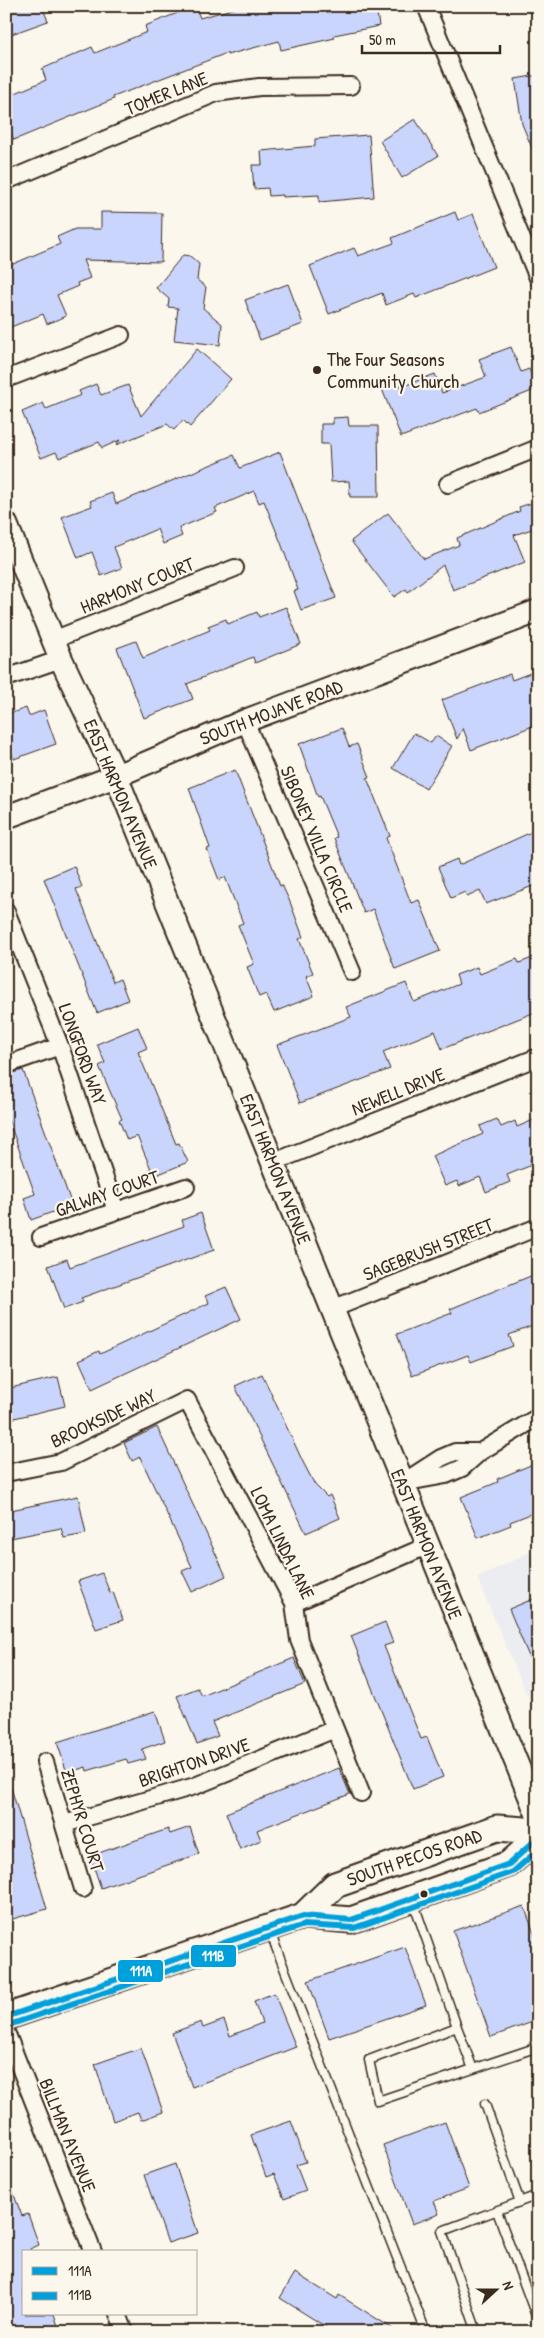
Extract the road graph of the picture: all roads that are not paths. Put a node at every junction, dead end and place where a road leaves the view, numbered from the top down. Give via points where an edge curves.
1 (426, 6) edge
2 (351, 86) dead end
3 (6, 181) edge
4 (538, 278) edge
5 (121, 335) dead end
6 (6, 379) edge
7 (538, 448) edge
8 (448, 484) dead end
9 (6, 524) edge
10 (235, 568) dead end
11 (538, 611) edge
12 (57, 649) junction
13 (6, 678) edge
14 (245, 721) junction
15 (116, 776) junction
16 (6, 817) edge
17 (6, 911) edge
18 (352, 972) dead end
19 (60, 1046) junction
20 (538, 1057) edge
21 (6, 1065) edge
22 (274, 1162) junction
23 (186, 1188) dead end
24 (116, 1211) junction
25 (538, 1227) edge
26 (41, 1237) dead end
27 (332, 1310) junction
28 (187, 1400) joint
29 (538, 1417) edge
30 (6, 1473) edge
31 (402, 1483) junction
32 (429, 1545) junction
33 (294, 1603) junction
34 (335, 1729) junction
35 (46, 1762) dead end
36 (361, 1793) dead end
37 (538, 1816) edge
38 (64, 1824) junction
39 (538, 1831) edge
40 (538, 1838) edge
41 (83, 1889) dead end
42 (412, 1899) junction
43 (303, 1916) junction
44 (268, 1928) junction
45 (6, 2017) edge
46 (457, 2027) junction
47 (6, 2032) edge
48 (538, 2047) edge
49 (473, 2069) junction
50 (485, 2104) dead end
51 (538, 2195) edge
52 (520, 2202) junction
53 (497, 2211) junction
54 (92, 2250) edge
55 (119, 2316) edge
56 (538, 2321) edge
57 (124, 2332) edge
58 (426, 2332) edge
59 (477, 2332) edge

1 - 4 street
2 - 3 street, TOMER LANE via 258,87 216,93
5 - 6 street
7 - 8 street
9 - 12 main road, EAST HARMON AVENUE
10 - 12 street, HARMONY COURT
11 - 14 main road, SOUTH MOJAVE ROAD
12 - 13 street, HARMONY COURT
12 - 15 main road, EAST HARMON AVENUE
14 - 15 main road, SOUTH MOJAVE ROAD
14 - 18 street, SIBONEY VILLA CIRCLE
15 - 16 main road, SOUTH MOJAVE ROAD
15 - 22 main road, EAST HARMON AVENUE
17 - 19 street, LONGFORD WAY
19 - 21 street
19 - 24 street, LONGFORD WAY
20 - 22 street, NEWELL DRIVE
22 - 27 main road, EAST HARMON AVENUE
23 - 24 street, GALWAY COURT
24 - 26 street, GALWAY COURT
25 - 27 street, SAGEBRUSH STREET
27 - 31 main road, EAST HARMON AVENUE
28 - 30 street, BROOKSIDE WAY via 61,1462
28 - 33 street, LOMA LINDA LANE
29 - 31 street via 480,1452 456,1452
31 - 32 main road, EAST HARMON AVENUE
32 - 33 street
32 - 37 main road, EAST HARMON AVENUE
33 - 34 street, LOMA LINDA LANE via 300,1640
34 - 36 street, LOMA LINDA LANE
34 - 38 street, BRIGHTON DRIVE via 195,1786
35 - 38 street, ZEPHYR COURT
38 - 41 street, ZEPHYR COURT
39 - 43 main road, SOUTH PECOS ROAD via 497,1828 335,1885
40 - 42 main road, SOUTH PECOS ROAD via 509,1864
42 - 43 main road, SOUTH PECOS ROAD via 350,1920
42 - 46 lane
43 - 44 main road, SOUTH PECOS ROAD
44 - 45 main road, SOUTH PECOS ROAD
44 - 58 lane
46 - 49 lane
46 - 49 lane via 369,2060 378,2101
47 - 54 street, BILLMAN AVENUE
48 - 49 lane
50 - 52 lane
51 - 52 lane
52 - 53 lane
53 - 56 lane
53 - 59 lane via 442,2231
55 - 57 street

